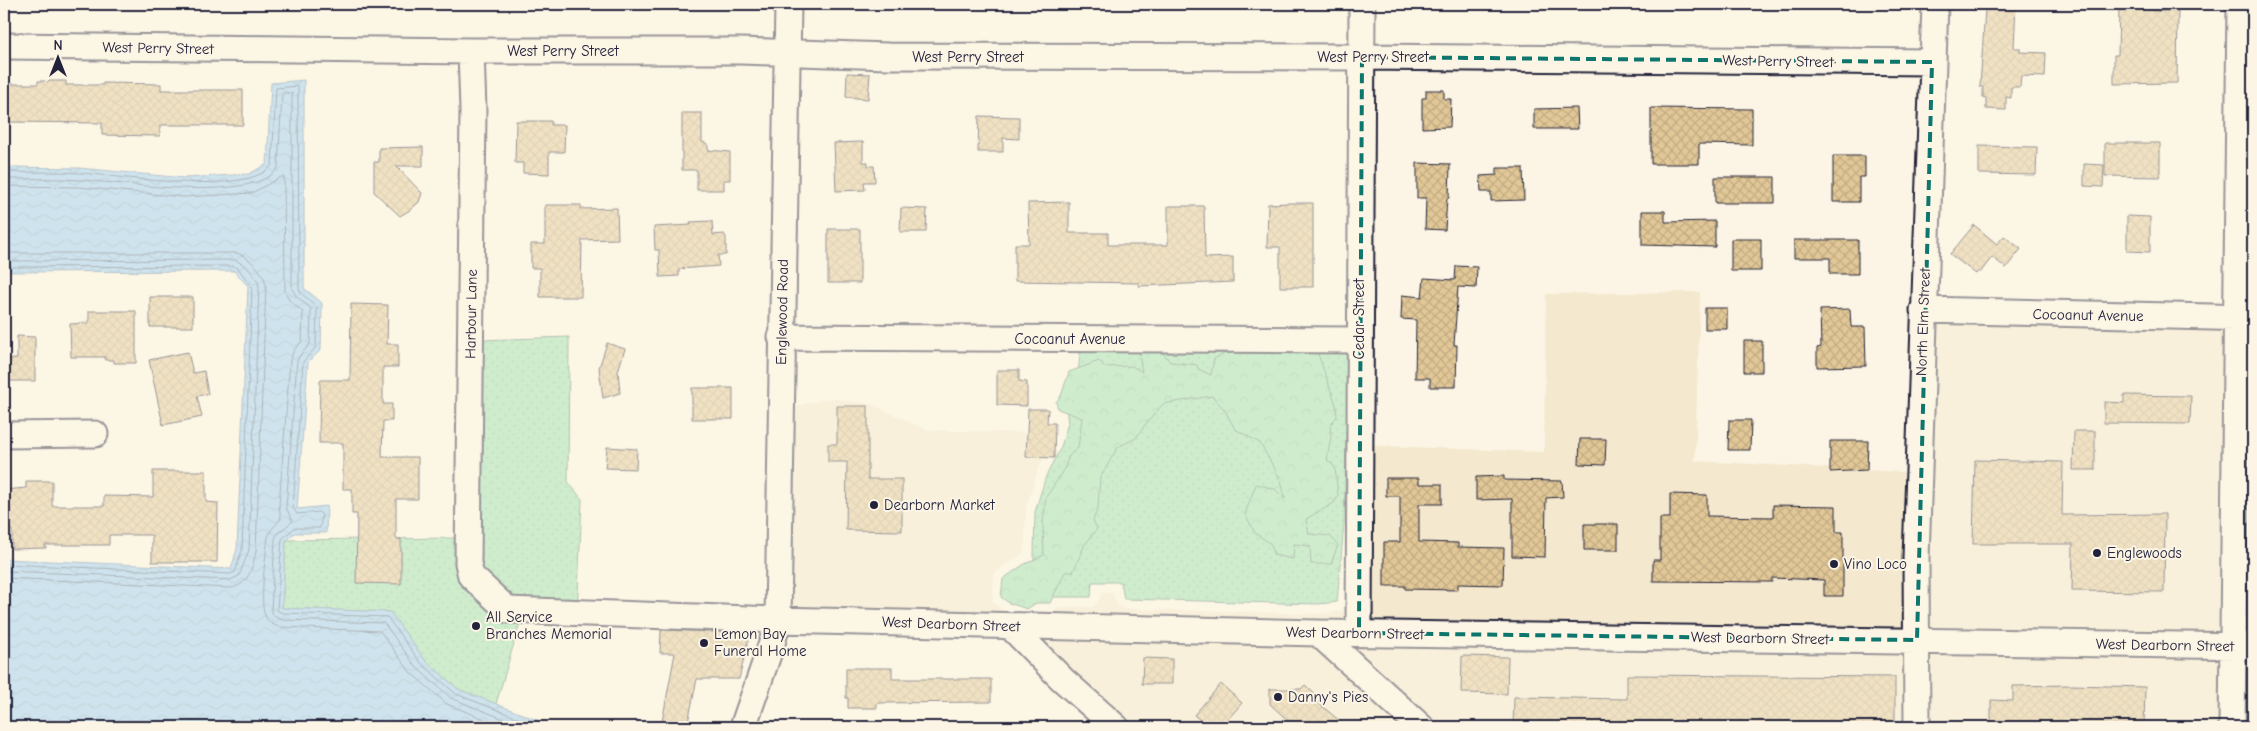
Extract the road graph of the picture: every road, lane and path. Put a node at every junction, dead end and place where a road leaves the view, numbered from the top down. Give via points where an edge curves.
1 (788, 4) edge
2 (1362, 4) edge
3 (1935, 4) edge
4 (2240, 4) edge
5 (4, 46) edge
6 (471, 51) junction
7 (787, 53) junction
8 (1362, 57) junction
9 (1932, 62) junction
10 (1923, 310) junction
11 (2245, 318) edge
12 (781, 337) junction
13 (1359, 340) junction
14 (4, 434) edge
15 (95, 434) dead end
16 (471, 576) joint
17 (778, 620) junction
18 (1010, 626) junction
19 (1318, 633) junction
20 (1358, 633) junction
21 (1917, 640) junction
22 (2243, 646) edge
23 (743, 727) edge
24 (1116, 727) edge
25 (1421, 727) edge
26 (1917, 727) edge
27 (2232, 727) edge

1 - 7 street, Englewood Road
2 - 8 street, Cedar Street
3 - 9 street, North Elm Street
4 - 11 street
5 - 6 street, West Perry Street
6 - 7 street, West Perry Street
6 - 16 street, Harbour Lane via 468,563
7 - 8 street, West Perry Street
7 - 12 street, Englewood Road
8 - 9 street, West Perry Street
8 - 13 street, Cedar Street
9 - 10 street, North Elm Street
10 - 11 street, Cocoanut Avenue
10 - 21 street, North Elm Street
11 - 22 street
12 - 13 street, Cocoanut Avenue
12 - 17 street, Englewood Road
13 - 20 street, Cedar Street
14 - 15 street
16 - 17 street, West Dearborn Street via 508,610
17 - 18 street, West Dearborn Street
17 - 23 street, Englewood Road
18 - 19 street, West Dearborn Street
18 - 24 street
19 - 20 street, West Dearborn Street
19 - 25 street
20 - 21 street, West Dearborn Street
21 - 22 street, West Dearborn Street
21 - 26 street, North Elm Street
22 - 27 street

